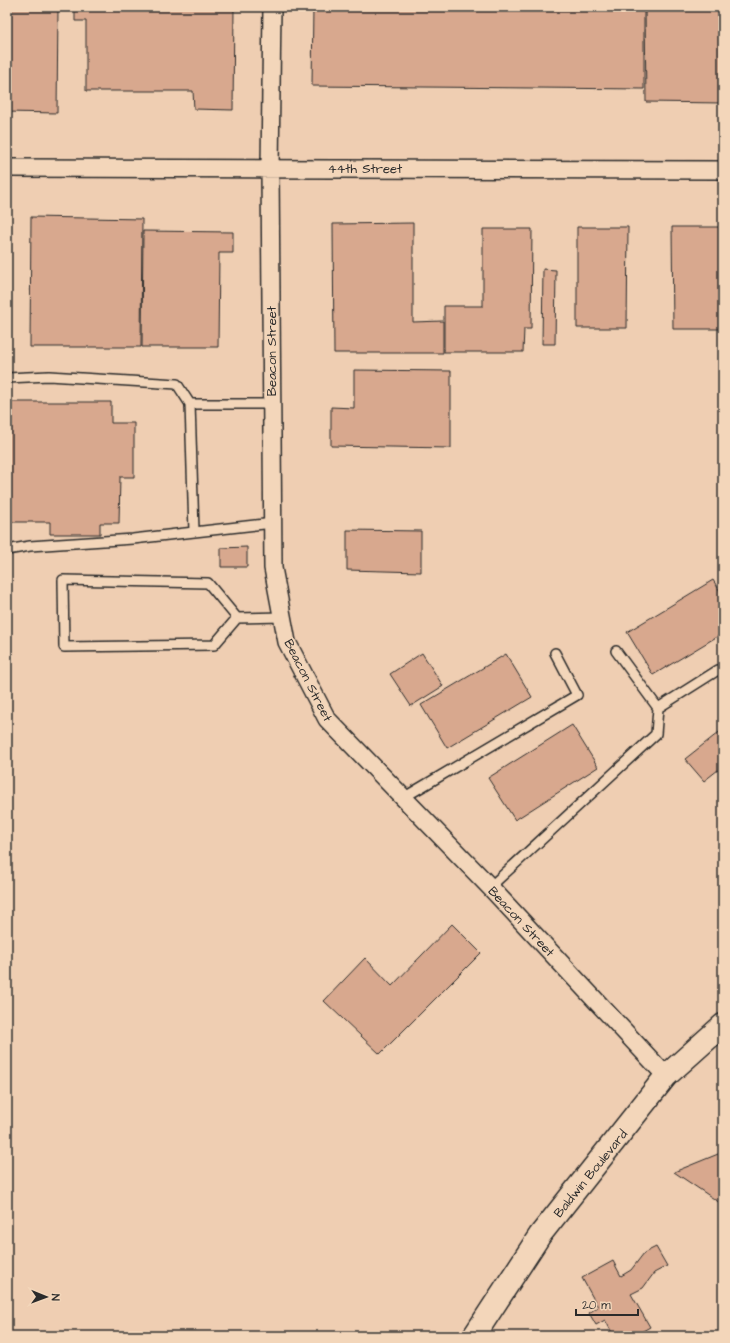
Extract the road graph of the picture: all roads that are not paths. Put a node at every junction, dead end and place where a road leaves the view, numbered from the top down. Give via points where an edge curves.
1 (272, 7) edge
2 (7, 168) edge
3 (270, 168) junction
4 (723, 170) edge
5 (7, 378) edge
6 (190, 404) junction
7 (272, 404) junction
8 (273, 523) junction
9 (194, 531) junction
10 (7, 550) edge
11 (283, 617) junction
12 (237, 618) junction
13 (616, 651) dead end
14 (555, 653) dead end
15 (718, 670) dead end
16 (658, 708) junction
17 (403, 798) junction
18 (490, 887) junction
19 (723, 1025) edge
20 (666, 1076) junction
21 (474, 1336) edge

1 - 3 street, Beacon Street
2 - 3 street, 44th Street
3 - 4 street, 44th Street
3 - 7 street, Beacon Street
5 - 6 lane via 49,376 177,384
6 - 7 lane
6 - 9 lane
7 - 8 street, Beacon Street
8 - 9 lane
8 - 11 street, Beacon Street via 273,568
9 - 10 lane
11 - 12 lane
11 - 17 street, Beacon Street via 287,642 327,719
12 - 12 lane via 208,583 63,580 64,647 214,645
13 - 16 lane
14 - 17 lane via 577,695
15 - 16 lane
16 - 18 lane via 656,734
17 - 18 street, Beacon Street
18 - 20 street, Beacon Street
19 - 20 main road, Baldwin Boulevard
20 - 21 main road, Baldwin Boulevard via 540,1235

